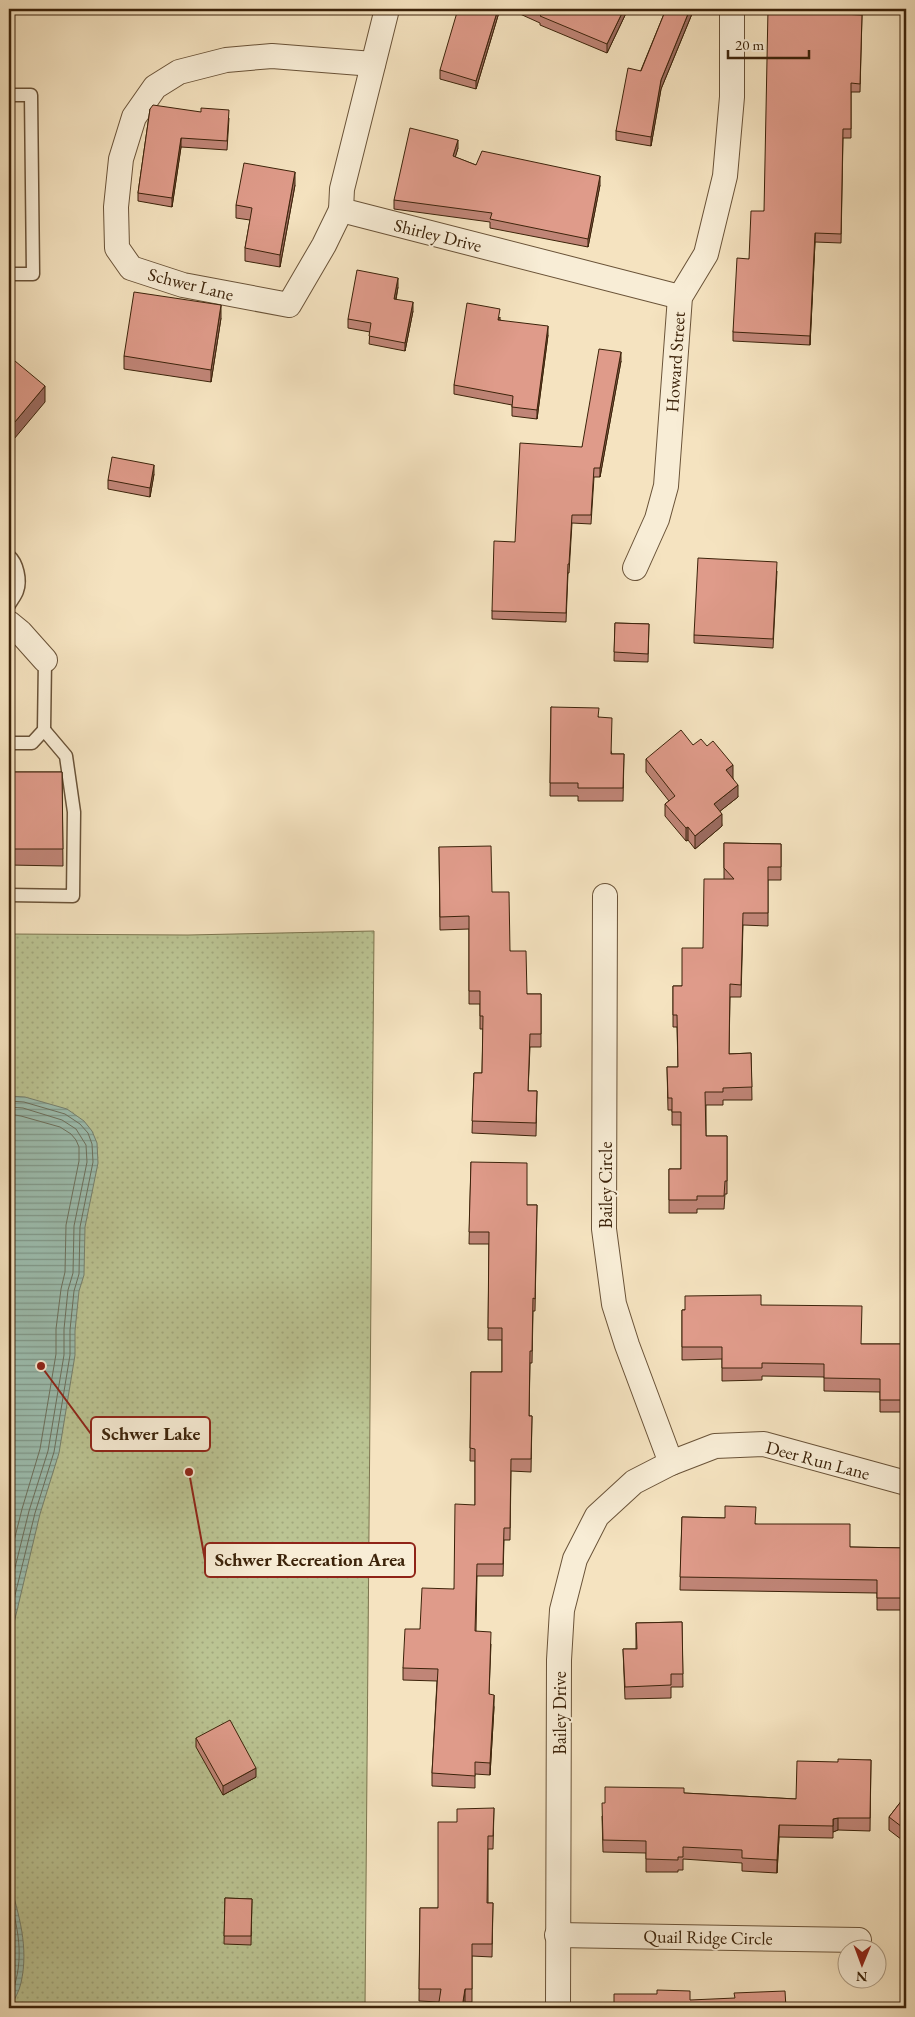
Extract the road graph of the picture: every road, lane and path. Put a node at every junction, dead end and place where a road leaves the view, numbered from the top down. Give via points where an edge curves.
1 (387, 9) edge
2 (732, 9) edge
3 (373, 64) junction
4 (9, 95) edge
5 (340, 210) junction
6 (9, 274) edge
7 (680, 297) junction
8 (9, 556) edge
9 (635, 568) dead end
10 (9, 605) edge
11 (9, 623) edge
12 (45, 660) joint
13 (44, 730) junction
14 (9, 742) edge
15 (9, 895) edge
16 (605, 896) dead end
17 (671, 1463) junction
18 (906, 1483) edge
19 (557, 1935) junction
20 (859, 1940) dead end
21 (558, 2008) edge

1 - 3 street
2 - 7 street, Howard Street via 732,97 725,176 706,254
3 - 5 street via 342,189
3 - 5 street, Schwer Lane via 272,56 226,60 179,72 155,87 134,117 121,159 116,207 117,248 131,268 183,286 289,304 324,245
4 - 6 lane via 31,95 33,274
5 - 7 street, Shirley Drive
7 - 9 street, Howard Street via 666,486 657,519
8 - 10 lane via 18,572 18,590
11 - 12 street
12 - 13 lane
13 - 14 lane via 32,743
13 - 15 lane via 66,756 74,812 73,896
16 - 17 street, Bailey Circle via 604,1229 614,1304
17 - 18 street, Deer Run Lane via 715,1446 764,1444
17 - 19 street, Bailey Drive via 634,1482 597,1516 575,1559 562,1610
19 - 20 street, Quail Ridge Circle
19 - 21 street, Bailey Drive

